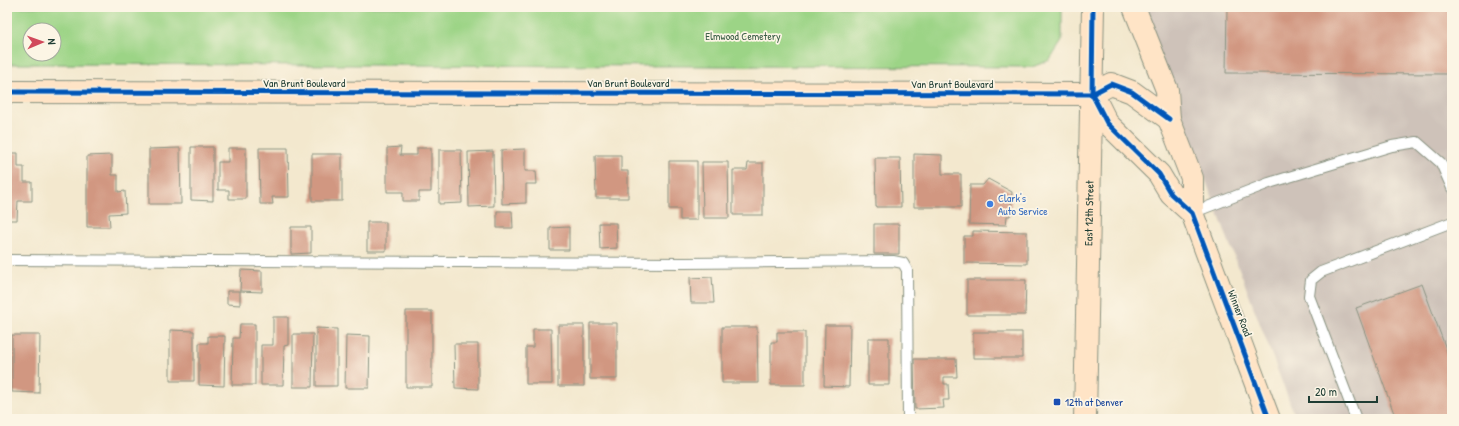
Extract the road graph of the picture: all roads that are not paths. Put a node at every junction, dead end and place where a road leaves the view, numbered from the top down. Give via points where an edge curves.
1 (1093, 7) edge
2 (1134, 7) edge
3 (7, 92) edge
4 (1092, 94) junction
5 (1169, 119) junction
6 (1452, 188) edge
7 (1192, 213) junction
8 (1452, 222) edge
9 (7, 260) edge
10 (908, 419) edge
11 (1085, 419) edge
12 (1270, 419) edge
13 (1356, 419) edge

1 - 4 street, East 12th Street
2 - 5 street, Winner Road via 1167,90
3 - 4 street, Van Brunt Boulevard
4 - 5 street via 1111,84 1132,92
4 - 7 street via 1107,123 1159,174 1172,194
4 - 11 street, East 12th Street
5 - 7 street, Winner Road via 1192,178
6 - 7 lane via 1441,163 1417,142 1392,146 1269,183
7 - 12 street, Winner Road
8 - 13 lane via 1321,272 1311,280 1309,296
9 - 10 lane via 668,263 893,261 902,263 907,270

